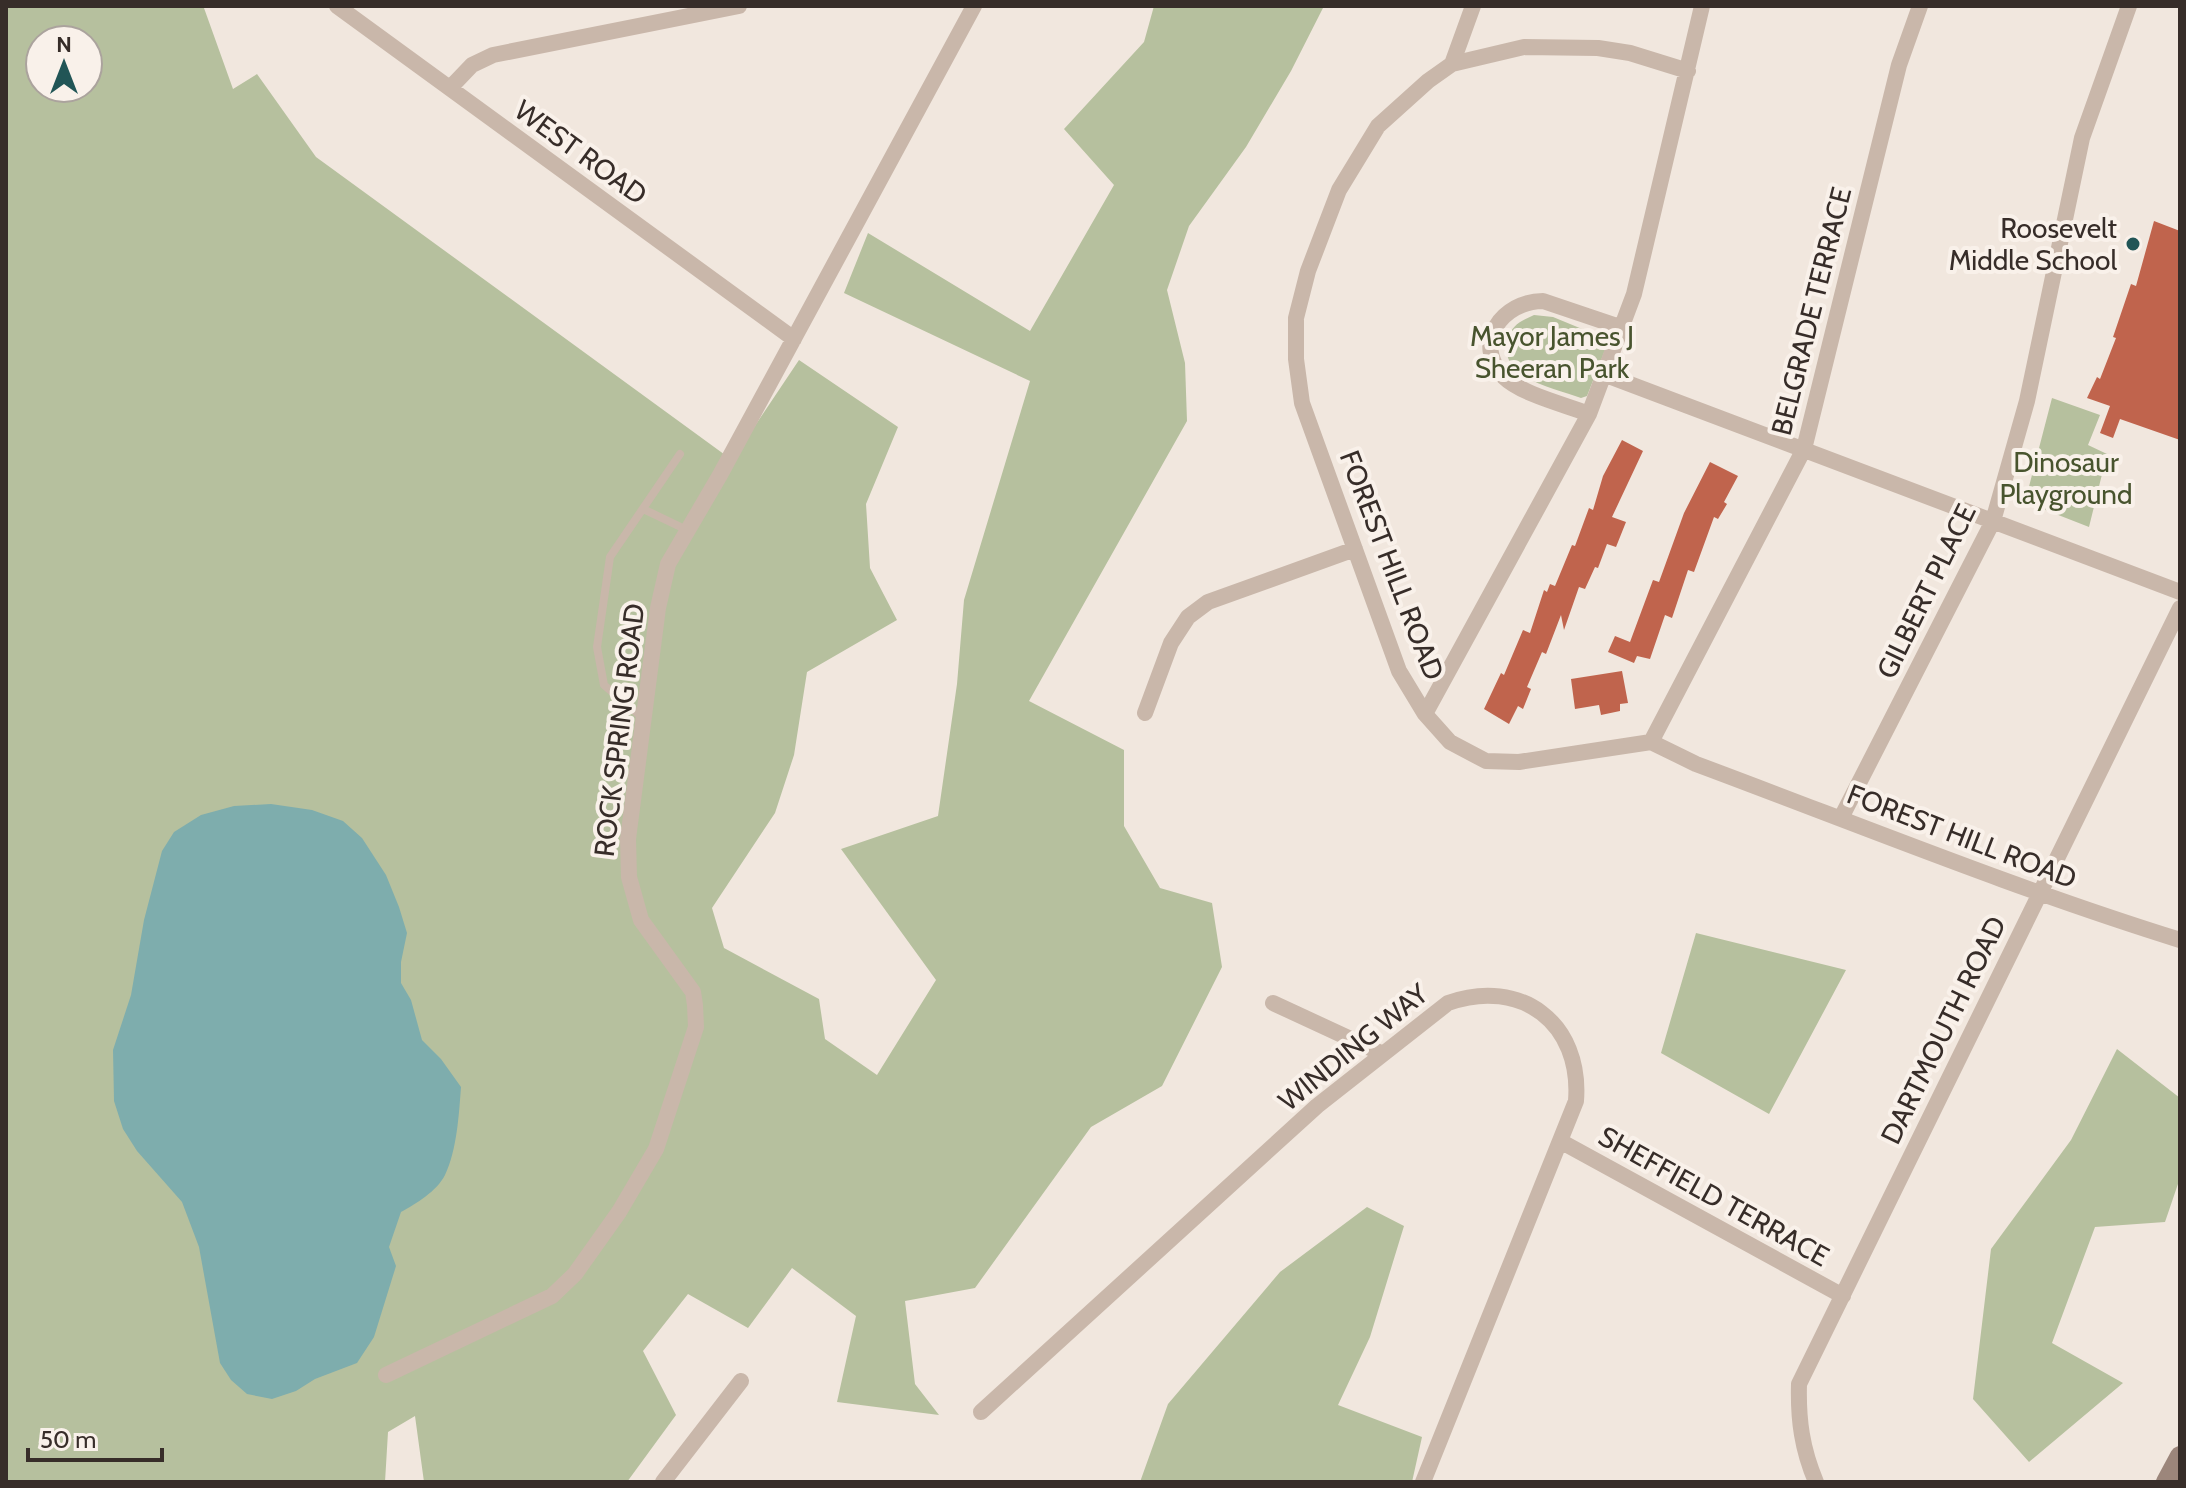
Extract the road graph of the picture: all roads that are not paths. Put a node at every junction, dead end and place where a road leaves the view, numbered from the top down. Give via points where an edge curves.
1 (337, 6) edge
2 (739, 6) edge
3 (974, 6) edge
4 (1473, 6) edge
5 (1702, 6) edge
6 (1920, 6) edge
7 (2129, 6) edge
8 (1452, 64) junction
9 (1688, 71) junction
10 (450, 88) junction
11 (1623, 328) junction
12 (794, 339) junction
13 (1606, 375) junction
14 (1589, 414) junction
15 (1804, 449) junction
16 (680, 454) dead end
17 (643, 509) junction
18 (1993, 521) junction
19 (687, 530) junction
20 (1355, 549) junction
21 (2180, 592) edge
22 (2180, 608) edge
23 (1145, 713) dead end
24 (1425, 714) junction
25 (644, 719) junction
26 (1651, 742) junction
27 (1841, 818) junction
28 (2038, 893) junction
29 (2180, 940) edge
30 (1273, 1003) dead end
31 (1383, 1054) junction
32 (1560, 1141) junction
33 (1843, 1296) junction
34 (386, 1375) dead end
35 (741, 1381) dead end
36 (981, 1412) dead end
37 (2180, 1456) edge
38 (663, 1482) edge
39 (1423, 1482) edge
40 (1816, 1482) edge
41 (2166, 1482) edge

1 - 10 street, WEST ROAD
2 - 10 street via 493,55 472,65
3 - 12 street, ROCK SPRING ROAD
4 - 8 street
5 - 9 street
6 - 15 street, BELGRADE TERRACE via 1899,65
7 - 18 street, GILBERT PLACE via 2082,138 2027,401
8 - 9 street, FOREST HILL ROAD via 1524,47 1556,46 1630,53
8 - 20 street, FOREST HILL ROAD via 1378,126 1363,148 1339,190 1296,318 1302,403
9 - 11 street
10 - 12 street, WEST ROAD
11 - 13 street
11 - 14 street via 1543,301 1516,305 1497,324 1492,352 1504,377
12 - 19 street, ROCK SPRING ROAD
13 - 14 street
13 - 15 street
14 - 24 street
15 - 18 street
15 - 26 street, BELGRADE TERRACE
16 - 17 lane
17 - 19 lane
17 - 25 lane via 610,557 597,647 604,685
18 - 21 street
18 - 27 street, GILBERT PLACE
19 - 25 street, ROCK SPRING ROAD via 668,564
20 - 23 street via 1208,602 1188,617 1171,643
20 - 24 street, FOREST HILL ROAD via 1399,671
22 - 28 street, DARTMOUTH ROAD
24 - 26 street, FOREST HILL ROAD via 1450,742 1486,761 1519,762
25 - 34 street, ROCK SPRING ROAD via 628,839 629,877 641,920 693,992 696,1027 656,1149 619,1212 575,1274 552,1296
26 - 27 street, FOREST HILL ROAD
27 - 28 street, FOREST HILL ROAD
28 - 29 street, FOREST HILL ROAD
28 - 33 street, DARTMOUTH ROAD
30 - 31 street
31 - 32 street, WINDING WAY via 1448,1003 1466,996 1522,1001 1553,1022 1572,1054 1576,1101
31 - 36 street, WINDING WAY via 1317,1106
32 - 33 street, SHEFFIELD TERRACE
32 - 39 street, WINDING WAY
33 - 40 street, DARTMOUTH ROAD via 1799,1384 1801,1440
35 - 38 street
37 - 41 main road

